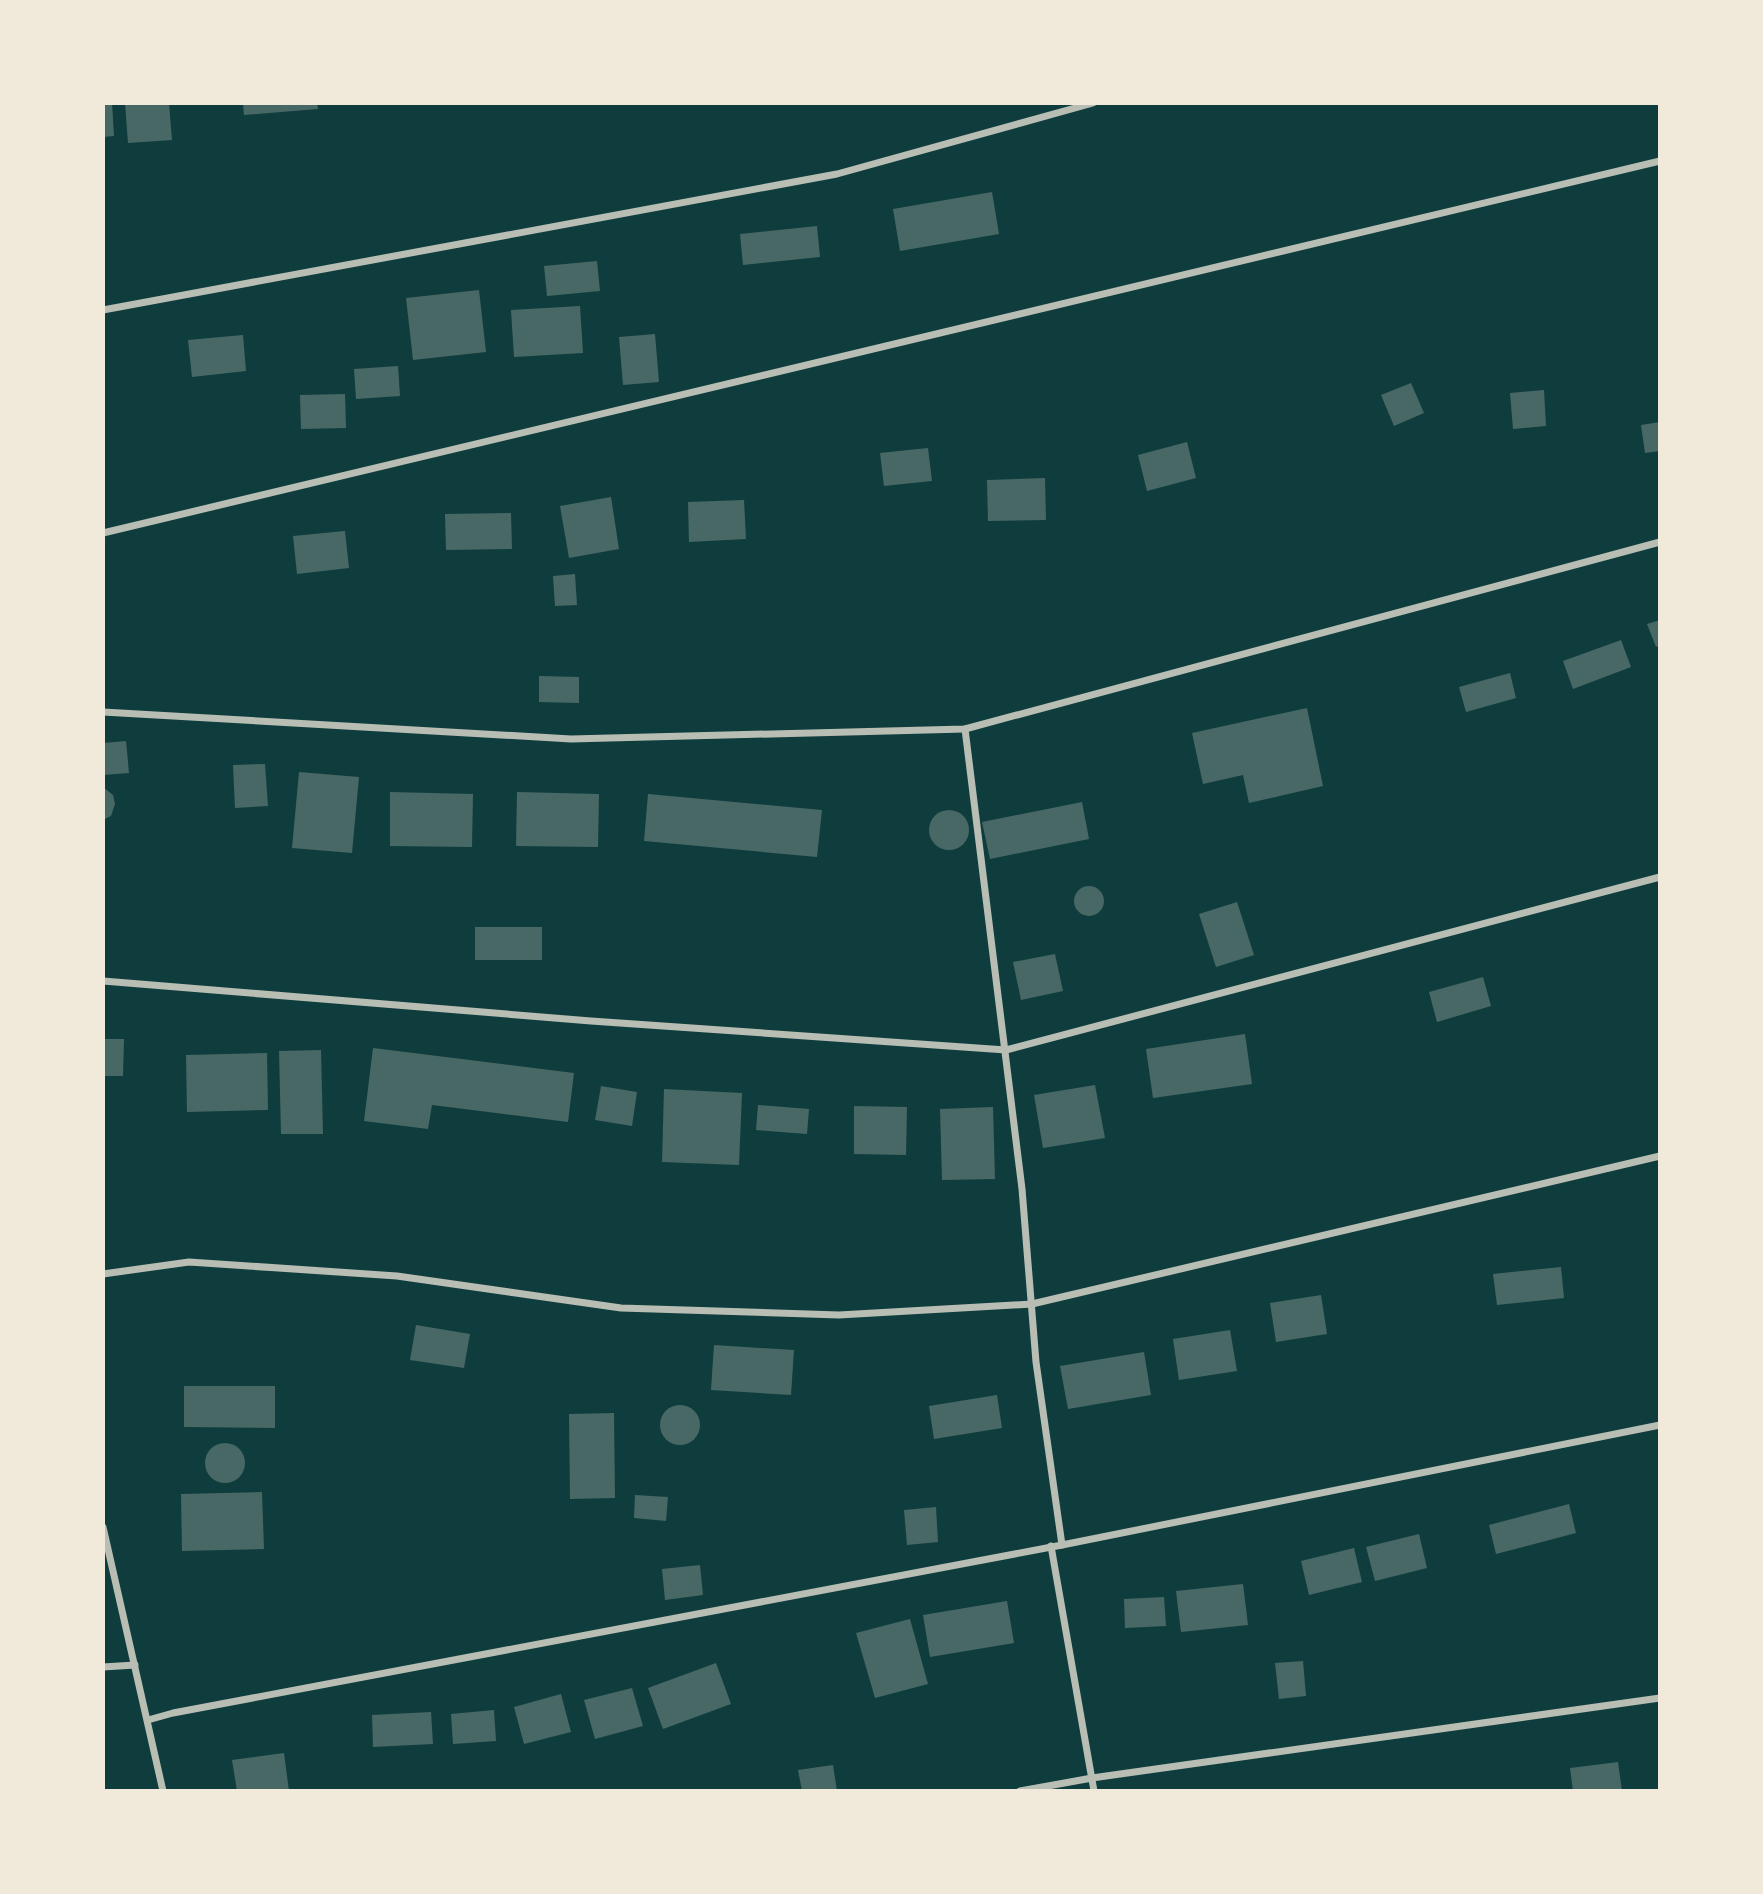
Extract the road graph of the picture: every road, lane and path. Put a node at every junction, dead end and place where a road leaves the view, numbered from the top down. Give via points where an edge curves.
1 (1093, 103) edge
2 (1660, 161) edge
3 (103, 310) edge
4 (103, 533) edge
5 (1660, 542) edge
6 (103, 712) edge
7 (965, 729) junction
8 (1660, 877) edge
9 (103, 981) edge
10 (1006, 1050) junction
11 (1660, 1156) edge
12 (103, 1274) edge
13 (1031, 1304) junction
14 (1660, 1425) edge
15 (103, 1527) edge
16 (1062, 1545) junction
17 (1051, 1546) junction
18 (135, 1665) junction
19 (103, 1667) edge
20 (1660, 1698) edge
21 (148, 1720) junction
22 (1092, 1778) junction
23 (163, 1791) edge
24 (1020, 1791) edge
25 (1094, 1791) edge

1 - 3 street via 837,174
2 - 4 street
5 - 7 street
6 - 7 street via 571,739
7 - 10 street
8 - 10 street
9 - 10 street
10 - 13 street
11 - 13 street
12 - 13 street via 188,1262 397,1276 621,1308 812,1315
13 - 16 street
14 - 16 street
15 - 18 street
16 - 17 street
17 - 21 street
17 - 22 street
18 - 19 street
18 - 21 street
20 - 22 street
21 - 23 street
22 - 24 street
22 - 25 street

